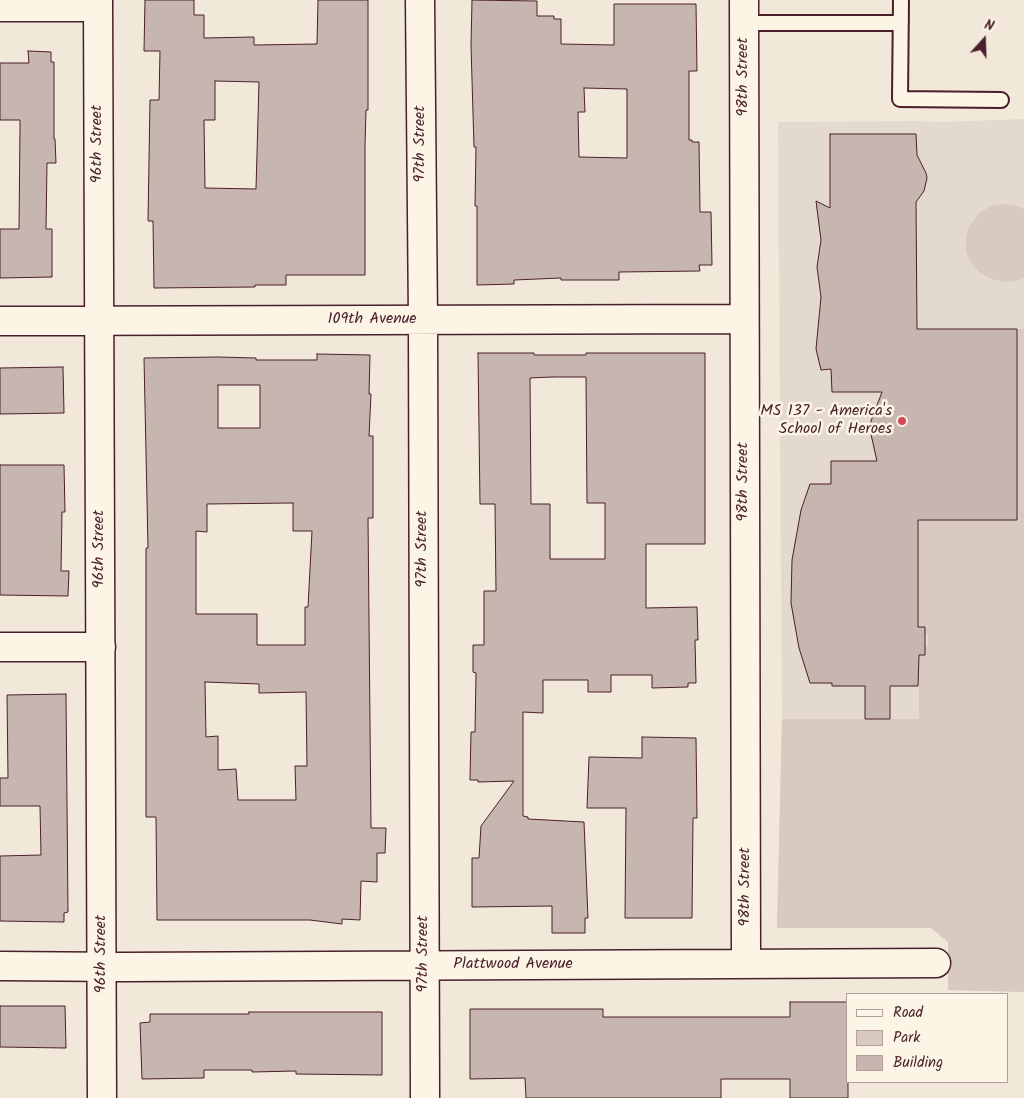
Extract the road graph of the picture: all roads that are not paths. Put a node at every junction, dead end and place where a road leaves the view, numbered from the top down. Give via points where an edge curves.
1 (420, 0) edge
2 (901, 0) edge
3 (98, 4) edge
4 (0, 7) edge
5 (744, 12) edge
6 (901, 22) junction
7 (1001, 100) dead end
8 (744, 319) junction
9 (423, 320) junction
10 (0, 321) edge
11 (99, 321) junction
12 (0, 647) edge
13 (101, 647) junction
14 (746, 963) junction
15 (936, 963) dead end
16 (424, 965) junction
17 (0, 966) edge
18 (102, 967) junction
19 (102, 1098) edge
20 (424, 1098) edge

1 - 9 street, 97th Street
2 - 6 lane
3 - 4 street
3 - 11 street, 96th Street
5 - 6 lane
5 - 8 street, 98th Street
6 - 7 lane via 900,99
8 - 9 street, 109th Avenue
8 - 14 street, 98th Street
9 - 11 street, 109th Avenue
9 - 16 street, 97th Street
10 - 11 street, 109th Avenue
11 - 13 street, 96th Street
12 - 13 street
13 - 18 street, 96th Street
14 - 15 street, Plattwood Avenue
14 - 16 street, Plattwood Avenue
16 - 18 street, Plattwood Avenue
16 - 20 street, 97th Street
17 - 18 street, Plattwood Avenue
18 - 19 street, 96th Street

